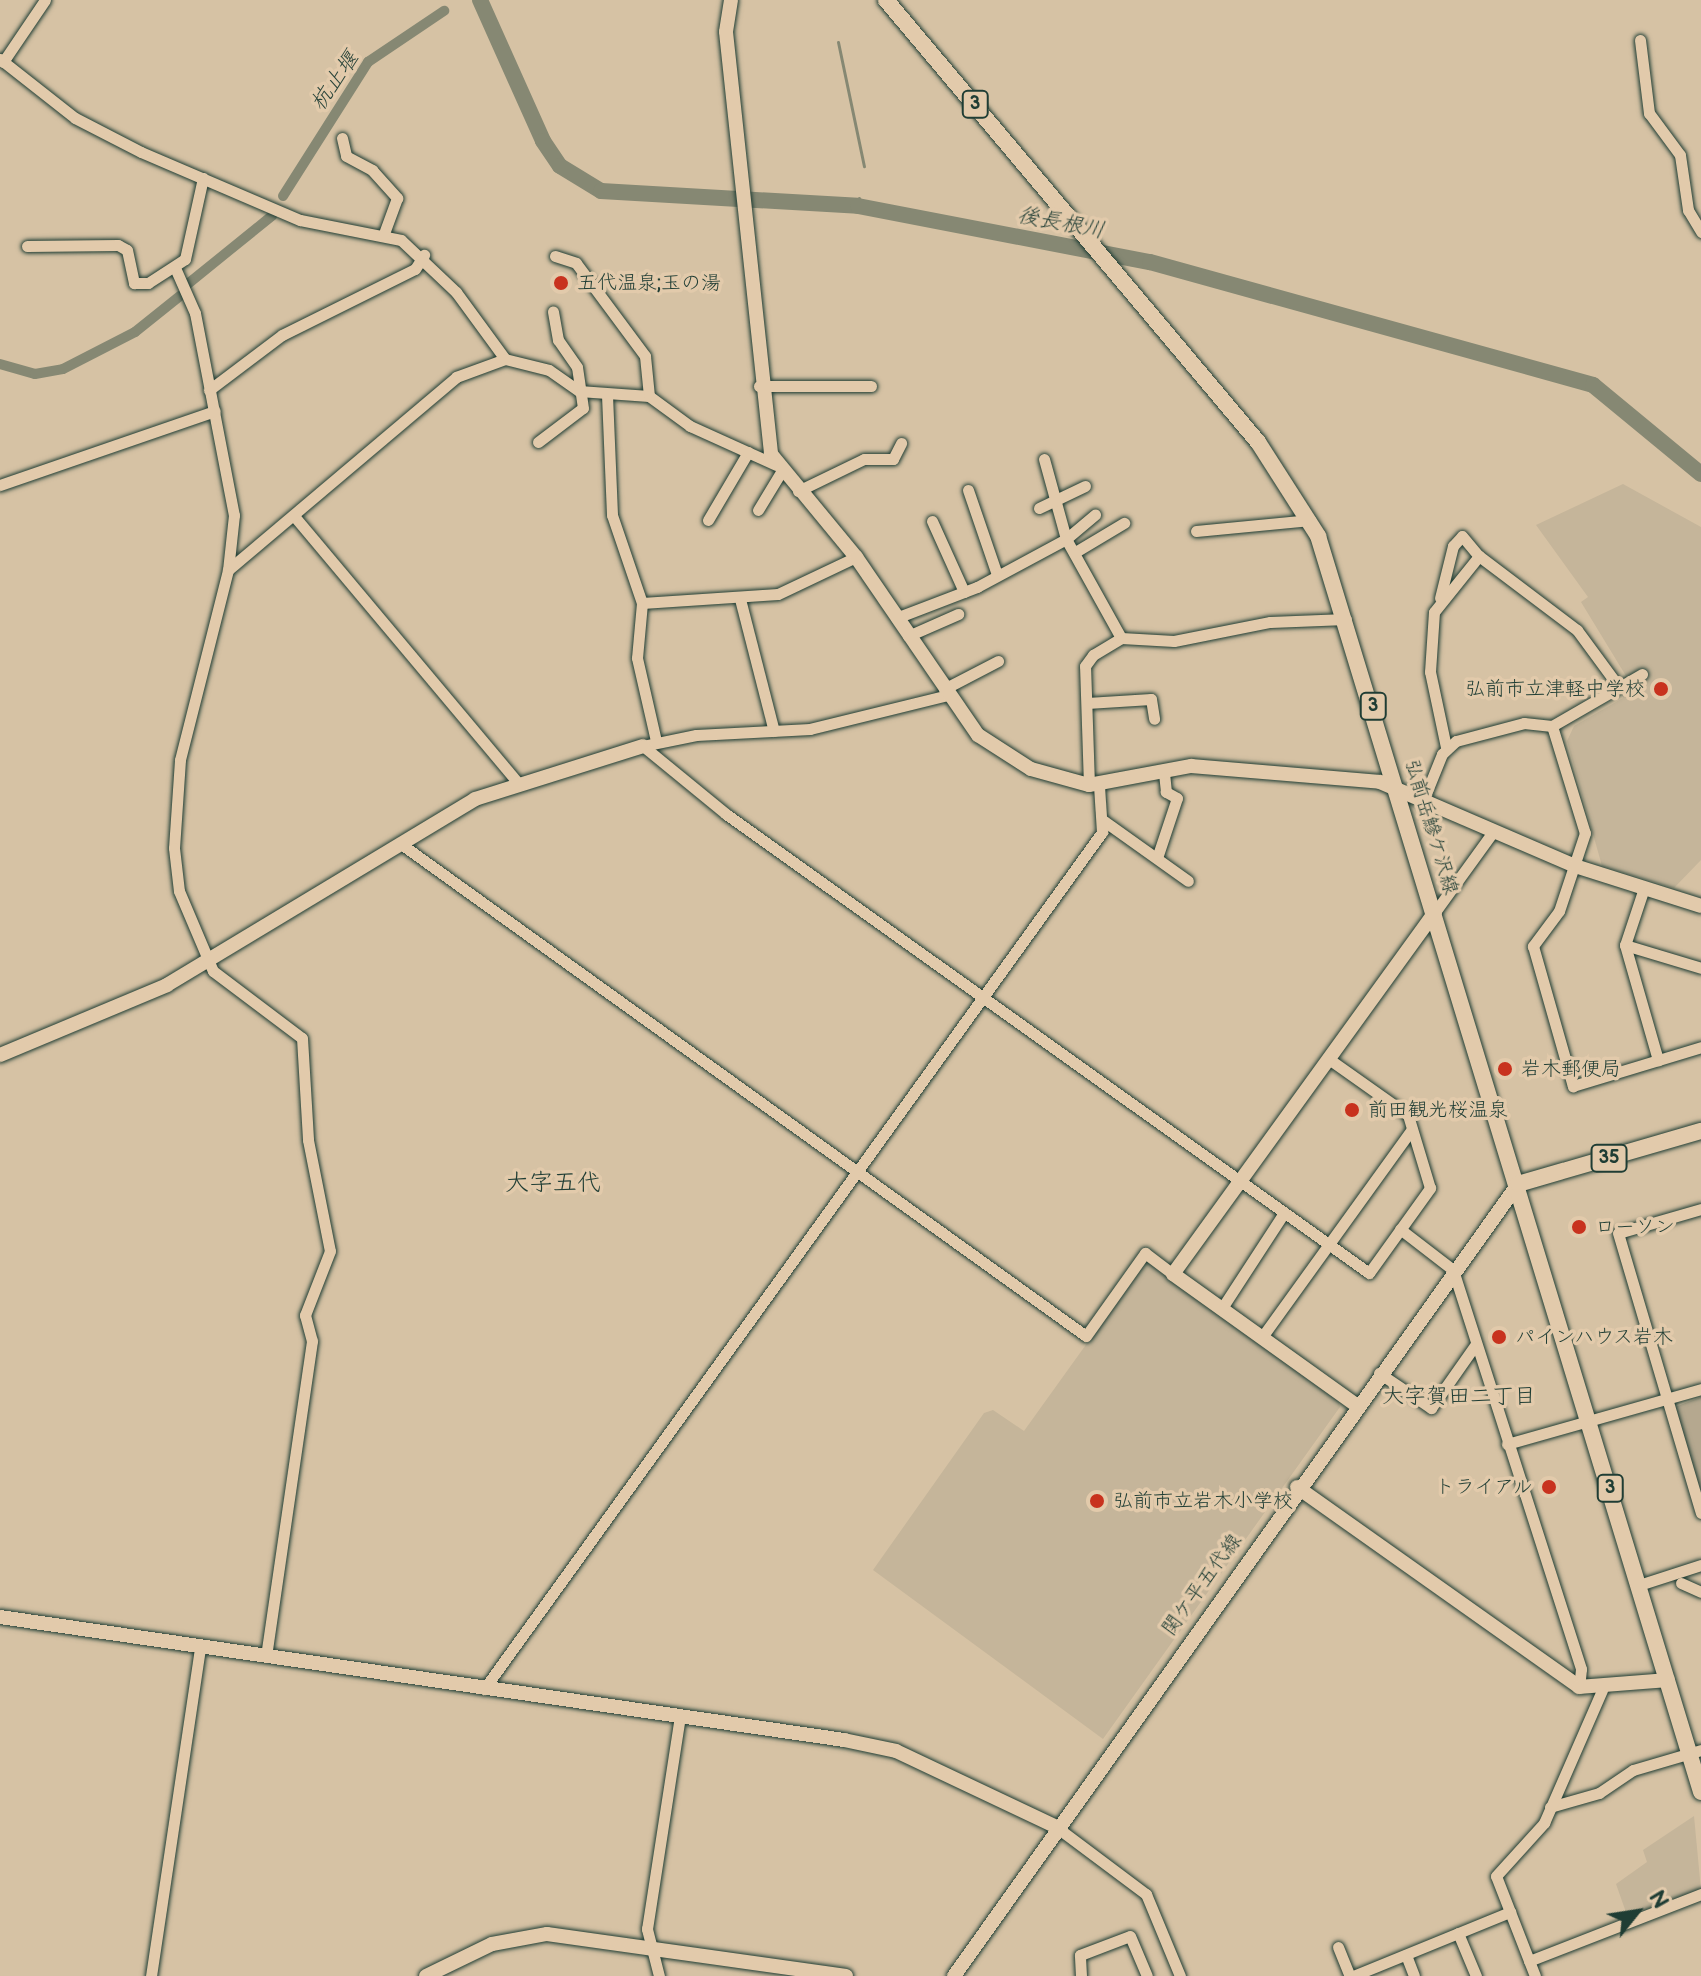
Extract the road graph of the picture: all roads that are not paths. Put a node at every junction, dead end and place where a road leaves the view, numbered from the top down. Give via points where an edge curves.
1 (45, 0) edge
2 (731, 0) edge
3 (886, 0) edge
4 (1640, 40) dead end
5 (2, 60) edge
6 (342, 138) dead end
7 (203, 178) junction
8 (1701, 232) edge
9 (383, 236) junction
10 (27, 246) dead end
11 (424, 255) junction
12 (555, 256) dead end
13 (176, 270) junction
14 (553, 311) dead end
15 (505, 359) junction
16 (759, 386) junction
17 (871, 386) dead end
18 (209, 390) junction
19 (579, 391) junction
20 (607, 395) junction
21 (649, 396) junction
22 (215, 411) junction
23 (538, 442) dead end
24 (901, 443) dead end
25 (748, 452) junction
26 (1044, 459) dead end
27 (778, 468) junction
28 (0, 485) edge
29 (1085, 486) dead end
30 (968, 490) dead end
31 (798, 491) junction
32 (1045, 507) junction
33 (758, 510) dead end
34 (1095, 515) dead end
35 (294, 516) junction
36 (708, 520) dead end
37 (1310, 520) junction
38 (932, 521) dead end
39 (1124, 523) dead end
40 (1196, 531) dead end
41 (1066, 539) junction
42 (1077, 551) junction
43 (1479, 556) junction
44 (856, 557) junction
45 (228, 570) junction
46 (996, 572) junction
47 (964, 592) junction
48 (1440, 598) junction
49 (740, 599) junction
50 (642, 603) junction
51 (958, 614) dead end
52 (896, 618) junction
53 (1347, 619) junction
54 (908, 636) junction
55 (1121, 638) junction
56 (998, 661) dead end
57 (1642, 674) dead end
58 (1619, 687) junction
59 (946, 692) junction
60 (1087, 703) junction
61 (1154, 719) dead end
62 (1552, 726) junction
63 (774, 731) junction
64 (649, 744) junction
65 (1446, 747) junction
66 (1164, 773) junction
67 (518, 783) junction
68 (1094, 785) junction
69 (1398, 789) junction
70 (1423, 801) junction
71 (1104, 821) junction
72 (1493, 832) junction
73 (401, 844) junction
74 (1157, 858) junction
75 (1575, 866) junction
76 (1188, 881) dead end
77 (1644, 888) junction
78 (1701, 906) edge
79 (1435, 912) junction
80 (1625, 945) junction
81 (208, 962) junction
82 (1701, 968) edge
83 (982, 997) junction
84 (1701, 1047) edge
85 (0, 1055) edge
86 (1329, 1059) junction
87 (1658, 1060) junction
88 (1412, 1129) junction
89 (1701, 1131) edge
90 (857, 1172) junction
91 (1240, 1181) junction
92 (1518, 1184) junction
93 (1701, 1209) edge
94 (1284, 1213) junction
95 (1400, 1229) junction
96 (1327, 1244) junction
97 (1453, 1270) junction
98 (1173, 1274) junction
99 (1222, 1308) junction
100 (1262, 1337) junction
101 (1476, 1344) junction
102 (1379, 1373) junction
103 (1701, 1389) edge
104 (1667, 1397) junction
105 (1356, 1405) junction
106 (1589, 1419) junction
107 (1507, 1444) junction
108 (1297, 1487) junction
109 (1701, 1513) edge
110 (1701, 1565) edge
111 (1681, 1583) dead end
112 (1639, 1585) junction
113 (1701, 1592) edge
114 (0, 1617) edge
115 (200, 1648) junction
116 (266, 1656) junction
117 (1668, 1680) junction
118 (1579, 1687) junction
119 (484, 1689) junction
120 (1602, 1690) junction
121 (680, 1715) junction
122 (1696, 1752) edge
123 (1701, 1792) edge
124 (1550, 1807) junction
125 (1055, 1826) junction
126 (1701, 1894) edge
127 (1510, 1912) junction
128 (1458, 1933) junction
129 (1338, 1947) dead end
130 (651, 1953) junction
131 (1406, 1955) junction
132 (1529, 1961) junction
133 (151, 1976) edge
134 (426, 1976) edge
135 (659, 1976) edge
136 (846, 1976) edge
137 (954, 1976) edge
138 (1081, 1976) edge
139 (1147, 1976) edge
140 (1180, 1976) edge
141 (1352, 1976) edge
142 (1414, 1976) edge
143 (1476, 1976) edge
144 (1535, 1976) edge

1 - 5 street
2 - 16 street via 726,32
3 - 37 main road, 弘前岳鰺ケ沢線 / 3 via 1258,442
4 - 8 street via 1649,113 1680,155 1688,210
5 - 7 street via 75,118
6 - 9 street via 346,156 372,170 397,198
7 - 9 street via 300,220
7 - 13 street via 185,259
9 - 11 street
10 - 13 street via 118,245 127,250 134,283
11 - 15 street
11 - 18 street via 415,269 282,335
12 - 21 street via 576,263 645,356
13 - 18 street via 193,304
14 - 19 street via 558,340 577,367
15 - 19 street via 549,370
15 - 35 street via 456,377
16 - 17 street
16 - 27 street
18 - 22 street
19 - 20 street
19 - 23 street via 583,408
20 - 21 street
20 - 50 street via 612,515
21 - 25 street via 690,426
22 - 28 street
22 - 45 street via 231,474
24 - 31 street via 893,459 864,459
25 - 27 street
25 - 36 street
26 - 32 street
27 - 31 street
27 - 33 street
29 - 32 street
30 - 46 street
31 - 44 street
32 - 41 street
34 - 41 street
35 - 45 street
35 - 67 street
37 - 40 street
37 - 53 main road, 弘前岳鰺ケ沢線 / 3
38 - 47 street
39 - 42 street
41 - 42 street
41 - 46 street
42 - 55 street
43 - 48 street
43 - 48 street via 1462,536 1453,546
43 - 58 street via 1577,630
44 - 49 street via 812,582
44 - 52 street
45 - 81 street via 180,760 174,848 179,891
46 - 47 street
47 - 52 street
48 - 65 street via 1430,672
49 - 50 street
49 - 63 street
50 - 64 street via 637,658
51 - 54 street
52 - 54 street
53 - 55 street via 1270,622 1174,641
53 - 69 main road, 弘前岳鰺ケ沢線 / 3
54 - 59 street
55 - 60 street via 1085,666
56 - 59 street
57 - 58 street
58 - 62 street
59 - 63 street
59 - 68 street via 978,735 1016,763
60 - 61 street via 1151,699
60 - 68 street
62 - 65 street via 1524,723
62 - 75 street via 1585,833
63 - 64 street
64 - 67 street via 575,773
64 - 83 street
65 - 70 street
66 - 68 street
66 - 69 street via 1261,770
66 - 74 street via 1166,792 1177,798
67 - 73 street via 475,799
68 - 71 street
69 - 70 street
69 - 79 main road, 弘前岳鰺ケ沢線 / 3
70 - 72 street
71 - 74 street
71 - 83 street
72 - 75 street
72 - 79 street
73 - 81 street
73 - 90 street
74 - 76 street
75 - 77 street
75 - 87 street via 1559,911 1533,946 1573,1086
77 - 78 street
77 - 80 street
79 - 86 street
79 - 92 main road, 弘前岳鰺ケ沢線 / 3
80 - 82 street
80 - 87 street
81 - 85 street
81 - 116 street via 302,1038 308,1140 330,1251 305,1315 312,1341
83 - 90 street
83 - 91 street
84 - 87 street
86 - 88 street via 1408,1115
86 - 91 street
88 - 95 street via 1430,1188
88 - 96 street
89 - 92 main road, 35
90 - 98 street via 1086,1336 1145,1253
90 - 119 street
91 - 94 street
91 - 98 street
92 - 97 street, 関ケ平五代線
92 - 106 main road, 弘前岳鰺ケ沢線 / 3
93 - 104 street via 1618,1233
94 - 96 street
94 - 99 street
95 - 96 street via 1369,1273
95 - 97 street
96 - 100 street
97 - 101 street
97 - 102 street, 関ケ平五代線
98 - 99 street
99 - 100 street
100 - 105 street
101 - 102 street via 1431,1408
101 - 107 street
102 - 105 street, 関ケ平五代線
103 - 104 street
104 - 106 street
104 - 109 street
105 - 108 street, 関ケ平五代線
106 - 107 street
106 - 112 main road, 弘前岳鰺ケ沢線 / 3
107 - 118 street via 1581,1669
108 - 118 street
108 - 125 street, 関ケ平五代線
110 - 112 street
111 - 113 street
112 - 117 main road, 弘前岳鰺ケ沢線 / 3
114 - 115 street
115 - 116 street
115 - 133 street
116 - 119 street
117 - 120 street
117 - 122 main road, 弘前岳鰺ケ沢線 / 3
118 - 120 street
119 - 121 street
120 - 124 street
121 - 125 street via 896,1751
121 - 130 street via 647,1929
122 - 123 main road, 弘前岳鰺ケ沢線 / 3
122 - 124 street
124 - 127 street via 1537,1834 1496,1876
125 - 137 street, 関ケ平五代線
125 - 140 street via 1146,1894
126 - 132 street
127 - 128 street
127 - 132 street
128 - 131 street
128 - 143 street
129 - 141 street
130 - 134 street via 529,1935
130 - 135 street
130 - 136 street
131 - 141 street
131 - 142 street
132 - 144 street
138 - 139 street via 1080,1955 1130,1936

